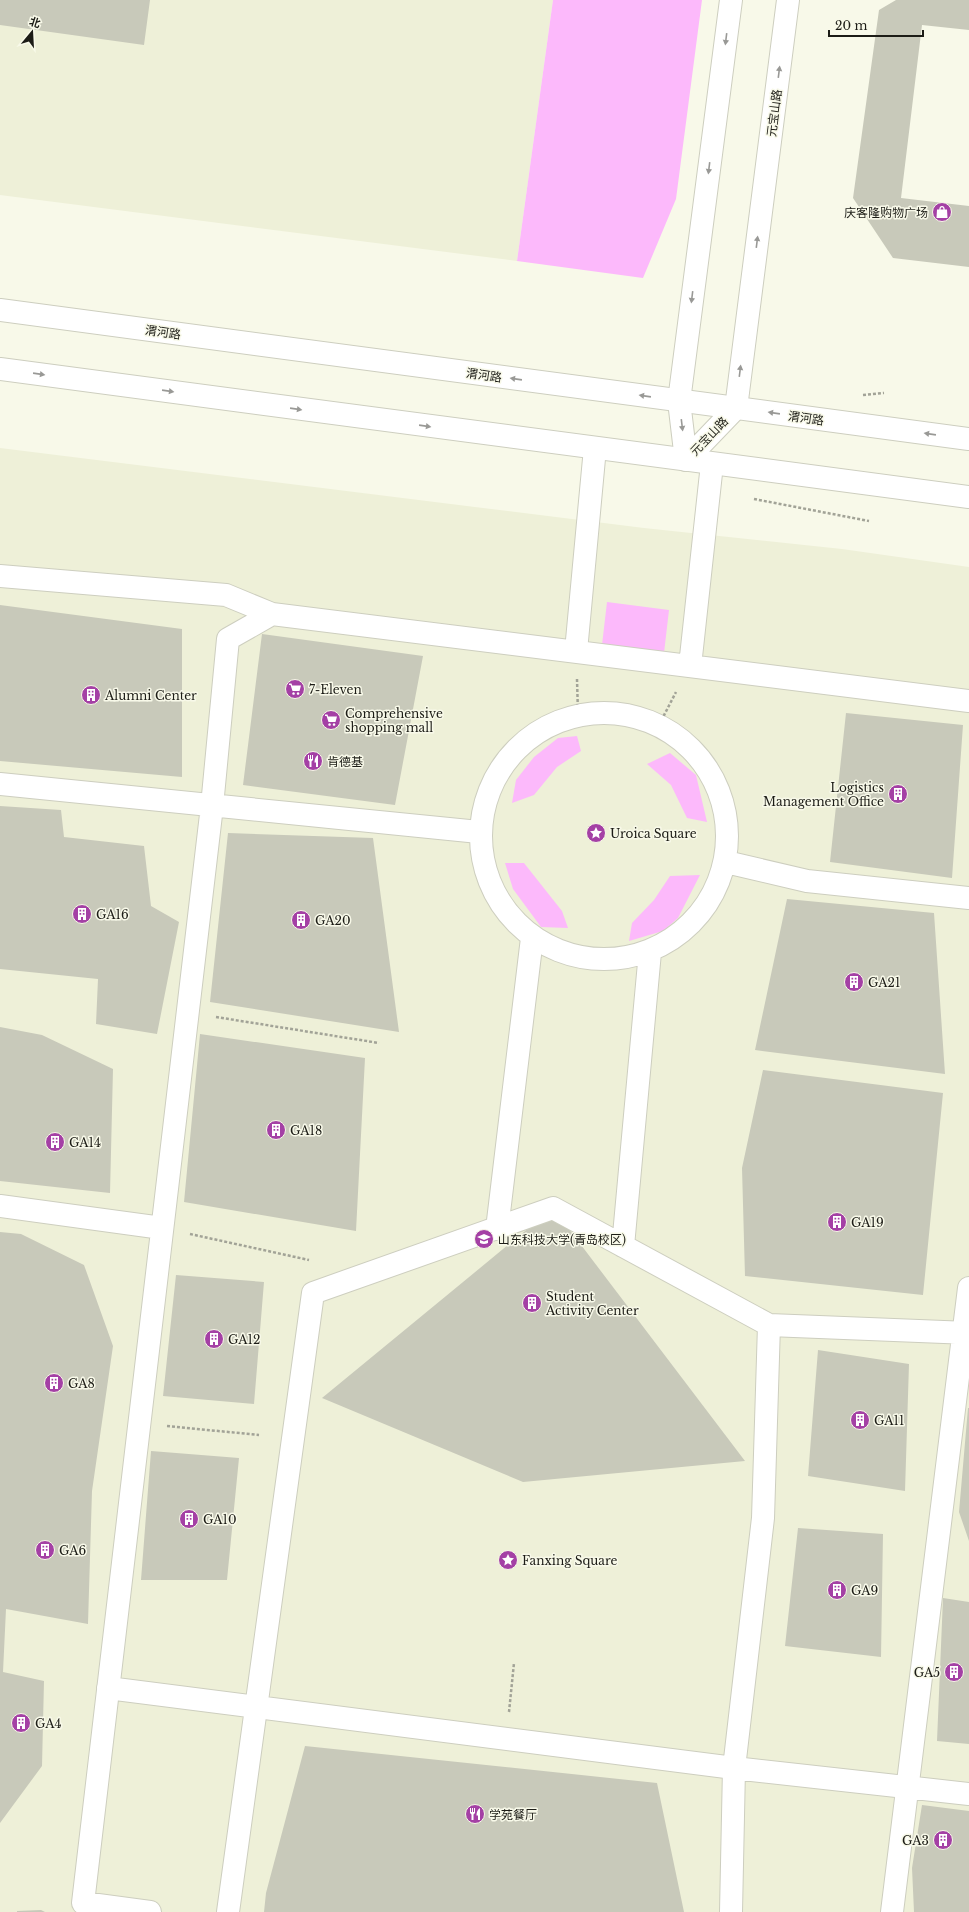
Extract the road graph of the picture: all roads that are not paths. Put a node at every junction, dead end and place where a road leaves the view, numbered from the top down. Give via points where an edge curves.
1 (731, 0) edge
2 (788, 0) edge
3 (0, 310) edge
4 (0, 369) edge
5 (679, 401) junction
6 (736, 408) junction
7 (969, 440) edge
8 (595, 448) junction
9 (686, 460) junction
10 (712, 464) junction
11 (969, 497) edge
12 (0, 576) edge
13 (272, 614) junction
14 (576, 651) junction
15 (690, 666) junction
16 (969, 701) edge
17 (0, 784) edge
18 (212, 806) junction
19 (479, 832) junction
20 (726, 862) junction
21 (969, 898) edge
22 (532, 938) junction
23 (650, 952) junction
24 (0, 1206) edge
25 (162, 1228) junction
26 (497, 1228) junction
27 (623, 1246) junction
28 (969, 1288) edge
29 (769, 1325) junction
30 (966, 1333) edge
31 (108, 1688) junction
32 (256, 1706) junction
33 (734, 1768) junction
34 (908, 1787) junction
35 (969, 1794) edge
36 (150, 1912) edge
37 (228, 1912) edge
38 (731, 1912) edge
39 (892, 1912) edge

1 -> 5 street, 元宝山路
6 -> 2 street, 元宝山路
5 -> 3 street, 渭河路
4 -> 8 street
5 - 6 street, 渭河路
5 -> 9 street, 元宝山路
7 -> 6 street, 渭河路
6 - 9 street, 元宝山路
8 - 9 street
8 - 14 street
9 - 10 street
10 - 11 street
10 - 15 street
12 - 13 street via 226,595
13 - 14 street
13 - 18 street via 228,639
14 - 15 street
15 - 16 street
17 - 18 street
18 - 19 street
18 - 25 street
19 - 20 street via 487,792 508,756 540,729 578,714 619,713 659,725 692,749 716,783 728,822
19 - 22 street via 485,872 497,897 503,909
20 - 21 street via 807,881
20 - 23 street via 711,900 685,931
22 - 23 street via 569,955 589,958 610,960
22 - 26 street
23 - 27 street
24 - 25 street
25 - 31 street
26 - 27 street via 553,1208
26 - 32 street via 313,1293
27 - 29 street
28 - 30 street
29 - 30 street
29 - 33 street via 763,1518
30 - 34 street
31 - 32 street
31 - 36 street via 83,1903
32 - 33 street
32 - 37 street
33 - 34 street
33 - 38 street
34 - 35 street
34 - 39 street

